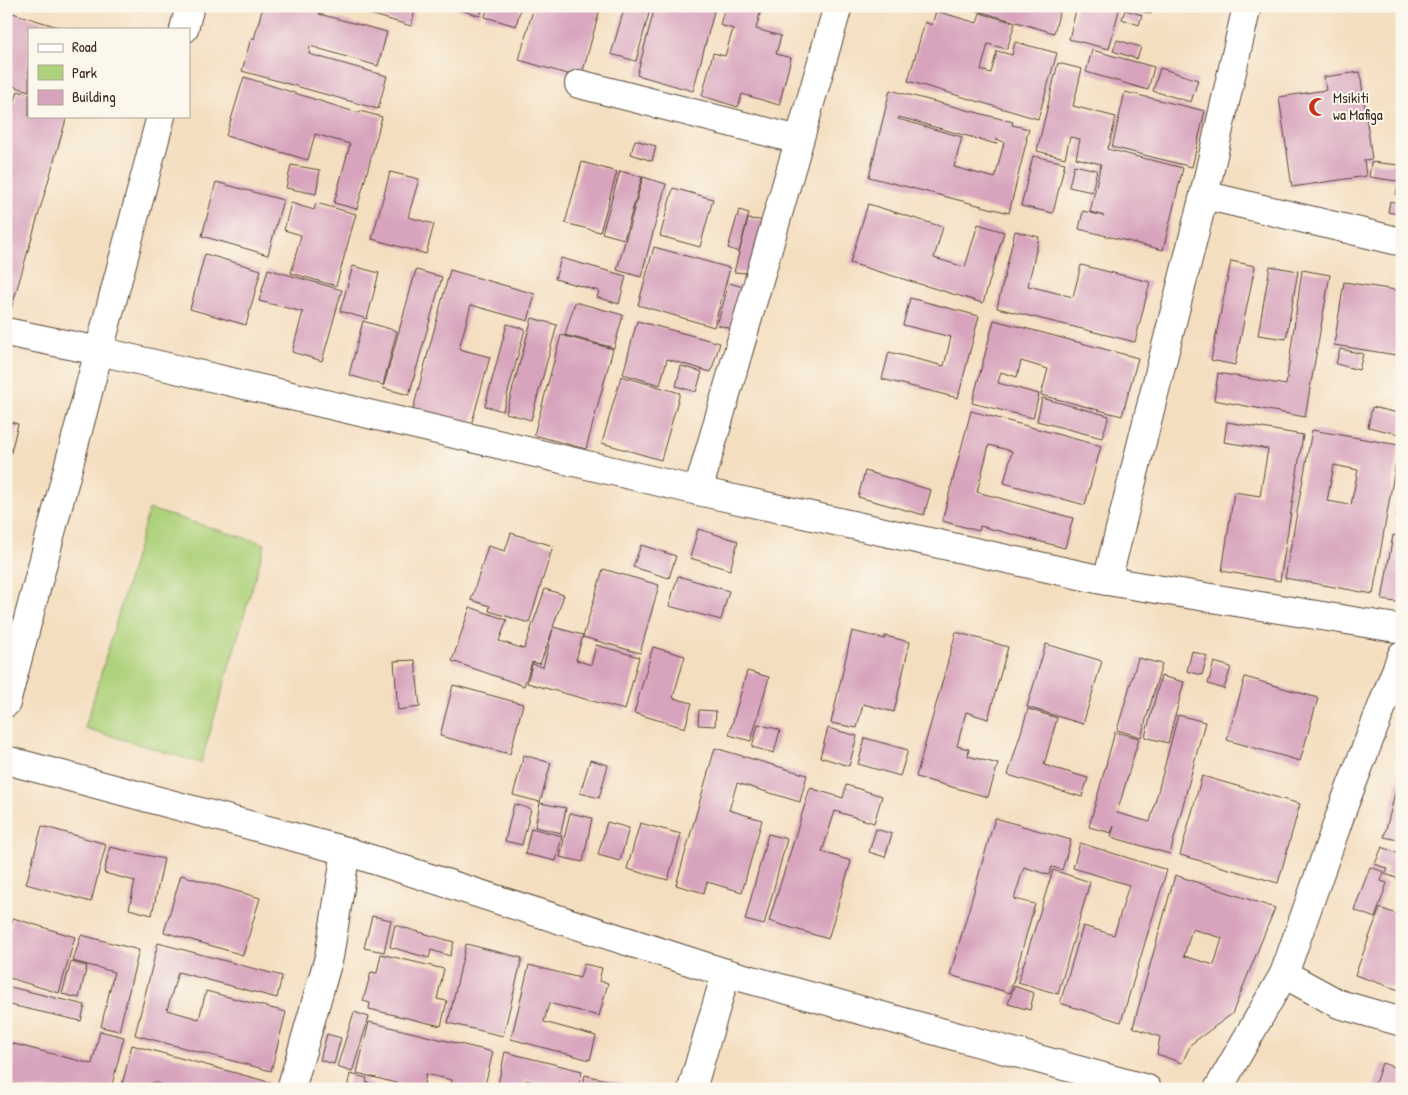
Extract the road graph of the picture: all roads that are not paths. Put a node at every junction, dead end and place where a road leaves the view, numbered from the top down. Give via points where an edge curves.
1 (190, 6) edge
2 (838, 6) edge
3 (1247, 6) edge
4 (184, 28) edge
5 (580, 84) dead end
6 (160, 118) edge
7 (799, 140) junction
8 (1204, 196) junction
9 (1402, 242) edge
10 (6, 332) edge
11 (98, 351) junction
12 (698, 491) junction
13 (1107, 581) junction
14 (1402, 629) edge
15 (1402, 655) edge
16 (6, 703) edge
17 (6, 760) edge
18 (346, 851) junction
19 (726, 973) junction
20 (1284, 974) junction
21 (1402, 1022) edge
22 (291, 1089) edge
23 (692, 1089) edge
24 (1147, 1089) edge
25 (1218, 1089) edge

1 - 4 street
2 - 7 street
3 - 8 street
5 - 7 street
6 - 11 street
7 - 12 street
8 - 9 street
8 - 13 street
10 - 11 street
11 - 12 street
11 - 16 street
12 - 13 street
13 - 14 street
15 - 20 street
17 - 18 street
18 - 19 street
18 - 22 street via 329,957
19 - 23 street
19 - 24 street
20 - 21 street via 1339,1004
20 - 25 street

